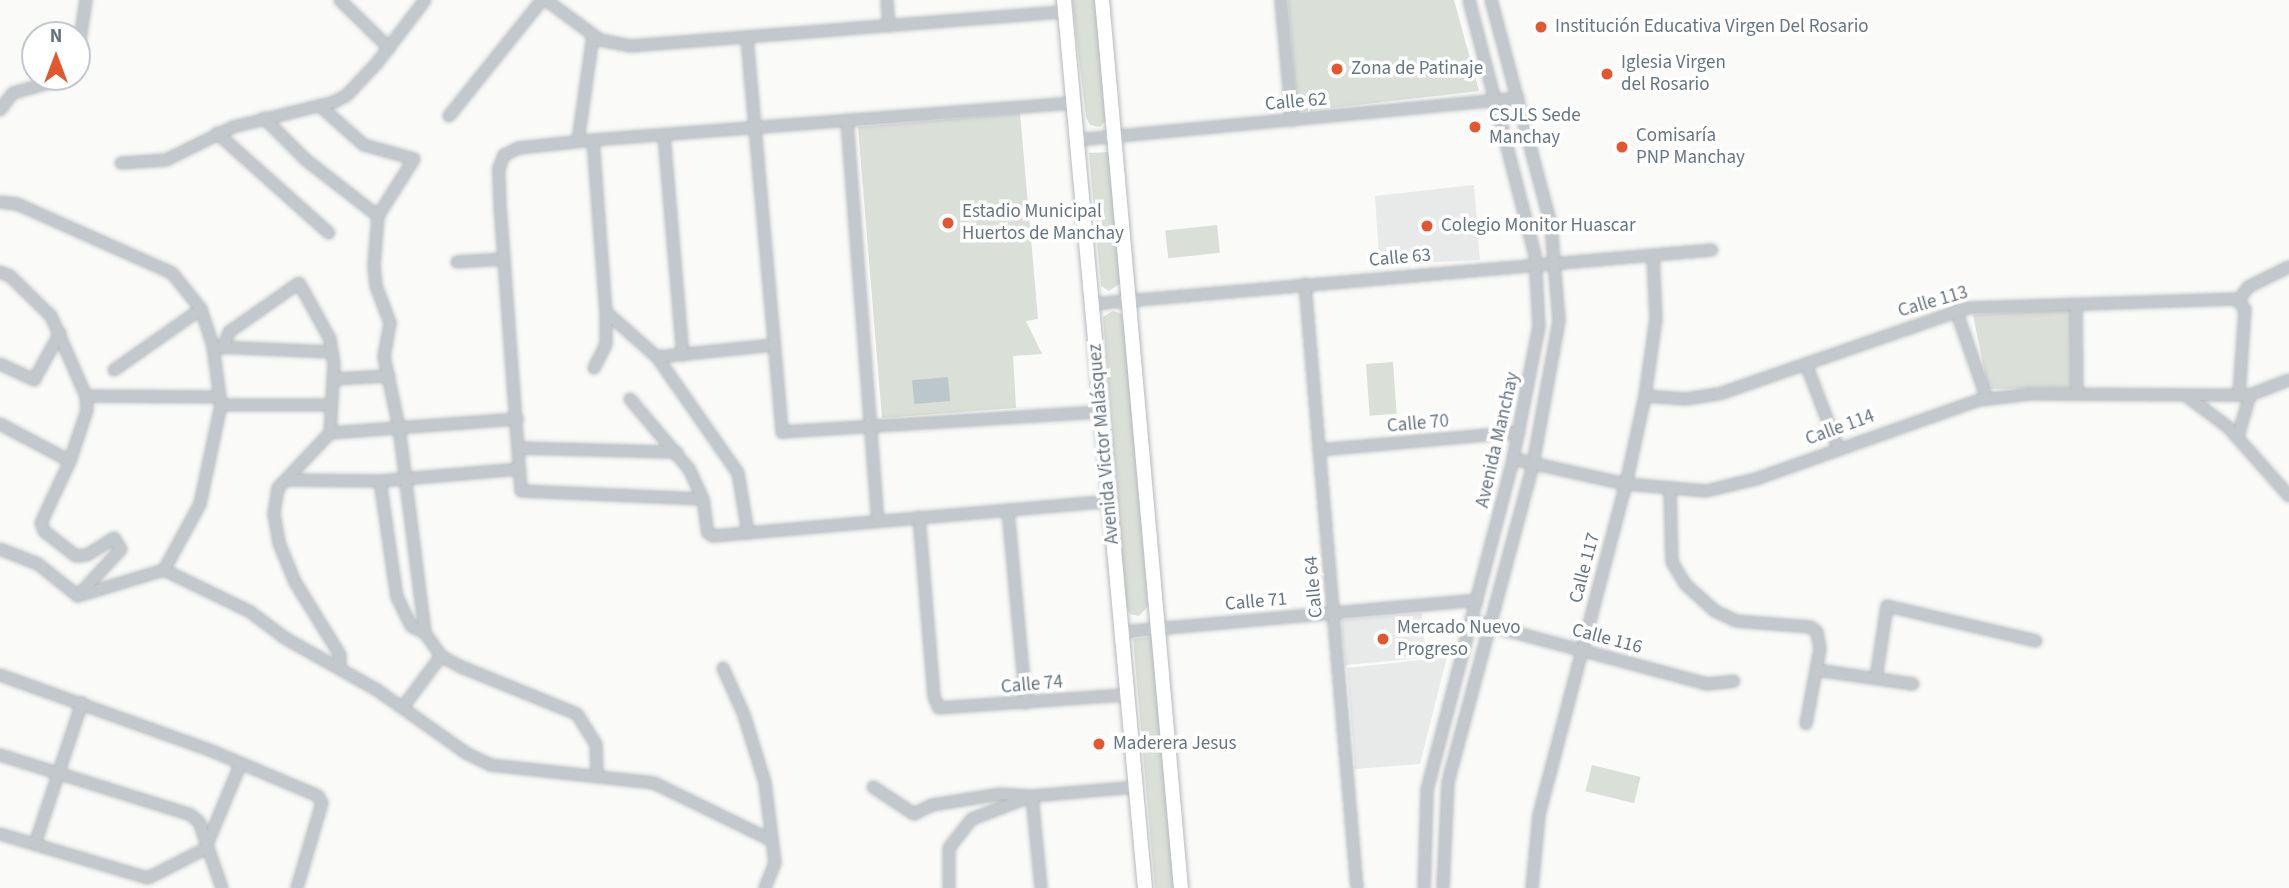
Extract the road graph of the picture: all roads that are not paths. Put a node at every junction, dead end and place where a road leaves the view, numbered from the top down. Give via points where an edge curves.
1 (86, 0) edge
2 (340, 0) edge
3 (425, 0) edge
4 (544, 0) edge
5 (887, 0) edge
6 (1102, 0) edge
7 (1280, 0) edge
8 (1469, 0) edge
9 (1491, 0) edge
10 (1065, 6) edge
11 (83, 21) edge
12 (888, 26) junction
13 (593, 36) junction
14 (747, 38) junction
15 (389, 48) junction
16 (21, 91) edge
17 (1518, 98) junction
18 (1497, 101) junction
19 (1073, 103) junction
20 (320, 106) junction
21 (0, 110) edge
22 (449, 116) dead end
23 (264, 118) junction
24 (847, 120) junction
25 (1292, 120) junction
26 (755, 127) junction
27 (217, 133) junction
28 (664, 135) junction
29 (1115, 136) junction
30 (593, 140) junction
31 (1076, 140) junction
32 (578, 141) junction
33 (121, 163) dead end
34 (0, 202) edge
35 (377, 216) junction
36 (330, 233) dead end
37 (1712, 250) dead end
38 (1653, 256) junction
39 (503, 259) junction
40 (457, 262) dead end
41 (1536, 264) junction
42 (1557, 264) junction
43 (2289, 267) edge
44 (0, 272) edge
45 (1305, 284) junction
46 (1129, 301) junction
47 (2241, 301) junction
48 (1092, 304) junction
49 (2076, 304) junction
50 (201, 309) junction
51 (1956, 310) junction
52 (606, 312) junction
53 (620, 324) junction
54 (60, 333) junction
55 (606, 344) junction
56 (773, 345) junction
57 (218, 347) junction
58 (332, 352) junction
59 (683, 355) junction
60 (657, 357) junction
61 (0, 364) edge
62 (1806, 364) junction
63 (594, 368) dead end
64 (114, 370) dead end
65 (389, 376) junction
66 (333, 379) junction
67 (2289, 380) edge
68 (2077, 394) junction
69 (2183, 394) junction
70 (2245, 394) junction
71 (86, 396) junction
72 (1645, 396) junction
73 (630, 399) dead end
74 (1987, 399) junction
75 (220, 401) junction
76 (330, 405) junction
77 (1102, 412) junction
78 (517, 419) junction
79 (0, 424) edge
80 (399, 427) junction
81 (871, 429) junction
82 (330, 432) junction
83 (1519, 432) junction
84 (2238, 436) junction
85 (519, 448) junction
86 (1838, 448) junction
87 (1319, 450) junction
88 (677, 452) junction
89 (1513, 459) junction
90 (70, 461) junction
91 (1533, 464) junction
92 (519, 469) junction
93 (286, 480) junction
94 (405, 480) junction
95 (380, 481) junction
96 (1626, 484) junction
97 (1670, 491) junction
98 (2289, 496) edge
99 (703, 499) junction
100 (1110, 501) junction
101 (1008, 510) junction
102 (919, 517) junction
103 (878, 521) junction
104 (748, 533) junction
105 (0, 550) edge
106 (164, 570) junction
107 (78, 596) junction
108 (1477, 600) junction
109 (1333, 612) junction
110 (1472, 621) junction
111 (1491, 627) junction
112 (1158, 629) junction
113 (1121, 632) junction
114 (425, 633) junction
115 (2036, 641) dead end
116 (1581, 650) junction
117 (441, 656) junction
118 (340, 666) junction
119 (723, 668) dead end
120 (1816, 670) junction
121 (0, 675) edge
122 (1876, 678) junction
123 (1734, 681) dead end
124 (1913, 684) dead end
125 (1127, 695) junction
126 (82, 703) junction
127 (1026, 703) junction
128 (403, 707) junction
129 (1806, 724) dead end
130 (0, 755) edge
131 (242, 763) junction
132 (59, 774) junction
133 (597, 774) junction
134 (873, 787) dead end
135 (1136, 787) junction
136 (1032, 796) junction
137 (0, 834) edge
138 (771, 840) junction
139 (35, 844) junction
140 (205, 849) junction
141 (222, 888) edge
142 (298, 888) edge
143 (765, 888) edge
144 (949, 888) edge
145 (1041, 888) edge
146 (1145, 888) edge
147 (1181, 888) edge
148 (1357, 888) edge
149 (1423, 888) edge
150 (1443, 888) edge
151 (1532, 888) edge

1 - 11 street
2 - 15 street
3 - 15 street
4 - 13 street
4 - 22 street
5 - 12 street
6 - 29 main road, Avenida Victor Malásquez
7 - 25 street
8 - 18 street, Avenida Manchay
9 - 17 street, Avenida Manchay
10 - 12 street
10 - 19 main road, Avenida Victor Malásquez
12 - 14 street
13 - 14 street via 630,46
13 - 32 street
14 - 26 street
15 - 20 street via 347,95
16 - 21 street via 13,93
17 - 18 street, Calle 62
17 - 42 street, Avenida Manchay
18 - 25 street, Calle 62
18 - 41 street, Avenida Manchay
19 - 24 street
19 - 31 main road, Avenida Victor Malásquez
20 - 23 street
20 - 35 street via 364,145 414,159
23 - 27 street
23 - 35 street via 306,160
24 - 26 street
24 - 81 street
25 - 29 street, Calle 62
26 - 28 street
26 - 56 street
27 - 33 street via 166,160
27 - 36 street
28 - 30 street
28 - 59 street
29 - 31 street, Calle 62
29 - 46 main road, Avenida Victor Malásquez
30 - 32 street
30 - 52 street
31 - 48 main road, Avenida Victor Malásquez
32 - 39 street via 519,148 502,158
34 - 50 street via 17,204 158,265 181,281
35 - 65 street via 376,286 390,323 384,344
37 - 38 street, Calle 63
38 - 42 street, Calle 63
38 - 72 street, Calle 117 via 1656,319
39 - 40 street
39 - 78 street
41 - 42 street, Calle 63
41 - 45 street, Calle 63
41 - 83 street, Avenida Manchay via 1539,327
42 - 91 street, Avenida Manchay via 1557,343
43 - 47 street via 2248,286
44 - 54 street via 43,305
45 - 46 street, Calle 63
45 - 87 street, Calle 64
46 - 48 street, Calle 63
46 - 112 main road, Avenida Victor Malásquez
47 - 49 street, Calle 113
47 - 70 street
48 - 77 main road, Avenida Victor Malásquez
49 - 51 street, Calle 113
49 - 68 street
50 - 57 street
50 - 64 street
51 - 62 street, Calle 113
51 - 74 street
52 - 53 street
52 - 55 street
53 - 55 street
53 - 60 street
54 - 61 street via 34,380
54 - 71 street
55 - 63 street
56 - 59 street
56 - 81 street via 782,432
57 - 58 street
57 - 58 street via 229,332 299,284 330,339
57 - 75 street
58 - 66 street
59 - 60 street
60 - 104 street via 738,473
62 - 72 street, Calle 113 via 1710,396
62 - 86 street
65 - 66 street
65 - 80 street
66 - 76 street
67 - 70 street
68 - 69 street, Calle 114
68 - 74 street, Calle 114
69 - 70 street, Calle 114
69 - 84 street
70 - 84 street
71 - 75 street
71 - 90 street via 87,410
72 - 96 street, Calle 117
73 - 88 street
74 - 86 street, Calle 114 via 1944,409
75 - 76 street
75 - 106 street via 200,504
76 - 82 street
77 - 81 street
77 - 100 main road, Avenida Victor Malásquez
78 - 80 street
78 - 85 street
79 - 90 street
80 - 82 street
80 - 94 street
81 - 103 street
82 - 93 street
83 - 87 street, Calle 70
83 - 89 street, Avenida Manchay
84 - 98 street
85 - 88 street
85 - 92 street
86 - 97 street, Calle 114 via 1728,487
87 - 109 street, Calle 64
88 - 99 street
89 - 91 street, Calle 114
89 - 108 street, Avenida Manchay
90 - 107 street via 42,517 44,531 76,556 87,555 114,538 121,545 120,552
91 - 96 street, Calle 114
91 - 111 street, Avenida Manchay
92 - 94 street
92 - 99 street via 524,494
93 - 95 street
93 - 118 street via 273,499 279,543 295,582 340,655
94 - 95 street
94 - 114 street
95 - 114 street via 397,597 411,626
96 - 97 street, Calle 114
96 - 116 street, Calle 117
97 - 120 street via 1672,562 1685,584 1715,611 1736,621 1811,627 1819,638
99 - 104 street via 709,535
100 - 101 street
100 - 113 main road, Avenida Victor Malásquez
101 - 102 street
101 - 127 street
102 - 103 street
102 - 127 street, Calle 74 via 934,697 939,708
103 - 104 street
105 - 107 street via 38,564
106 - 107 street
106 - 118 street via 249,611 285,638
108 - 109 street, Calle 71
108 - 110 street, Avenida Manchay
109 - 112 street, Calle 71
109 - 148 street, Calle 64
110 - 111 street, Calle 116
110 - 149 street, Avenida Manchay via 1427,790
111 - 116 street, Calle 116
111 - 150 street, Avenida Manchay via 1448,782
112 - 113 street, Calle 71
112 - 147 main road, Avenida Victor Malásquez
113 - 125 main road, Avenida Victor Malásquez
114 - 117 street
115 - 122 street via 1887,606
116 - 123 street, Calle 116 via 1707,684
116 - 151 street, Calle 117 via 1539,815
117 - 128 street
117 - 133 street via 521,694 577,713 596,744
118 - 128 street
119 - 138 street via 761,763
120 - 122 street
120 - 129 street
121 - 126 street
122 - 124 street
125 - 127 street, Calle 74
125 - 135 main road, Avenida Victor Malásquez
126 - 131 street
126 - 132 street
128 - 133 street via 446,740 491,765
130 - 132 street
131 - 140 street
131 - 142 street via 321,798
132 - 139 street
132 - 140 street via 191,815 199,822
133 - 138 street via 666,788
134 - 136 street via 914,814 932,805 991,796
135 - 136 street
135 - 146 main road, Avenida Victor Malásquez
136 - 144 street via 972,819 953,838 947,862
136 - 145 street
137 - 139 street
138 - 143 street via 775,863
139 - 140 street via 148,878
140 - 141 street

